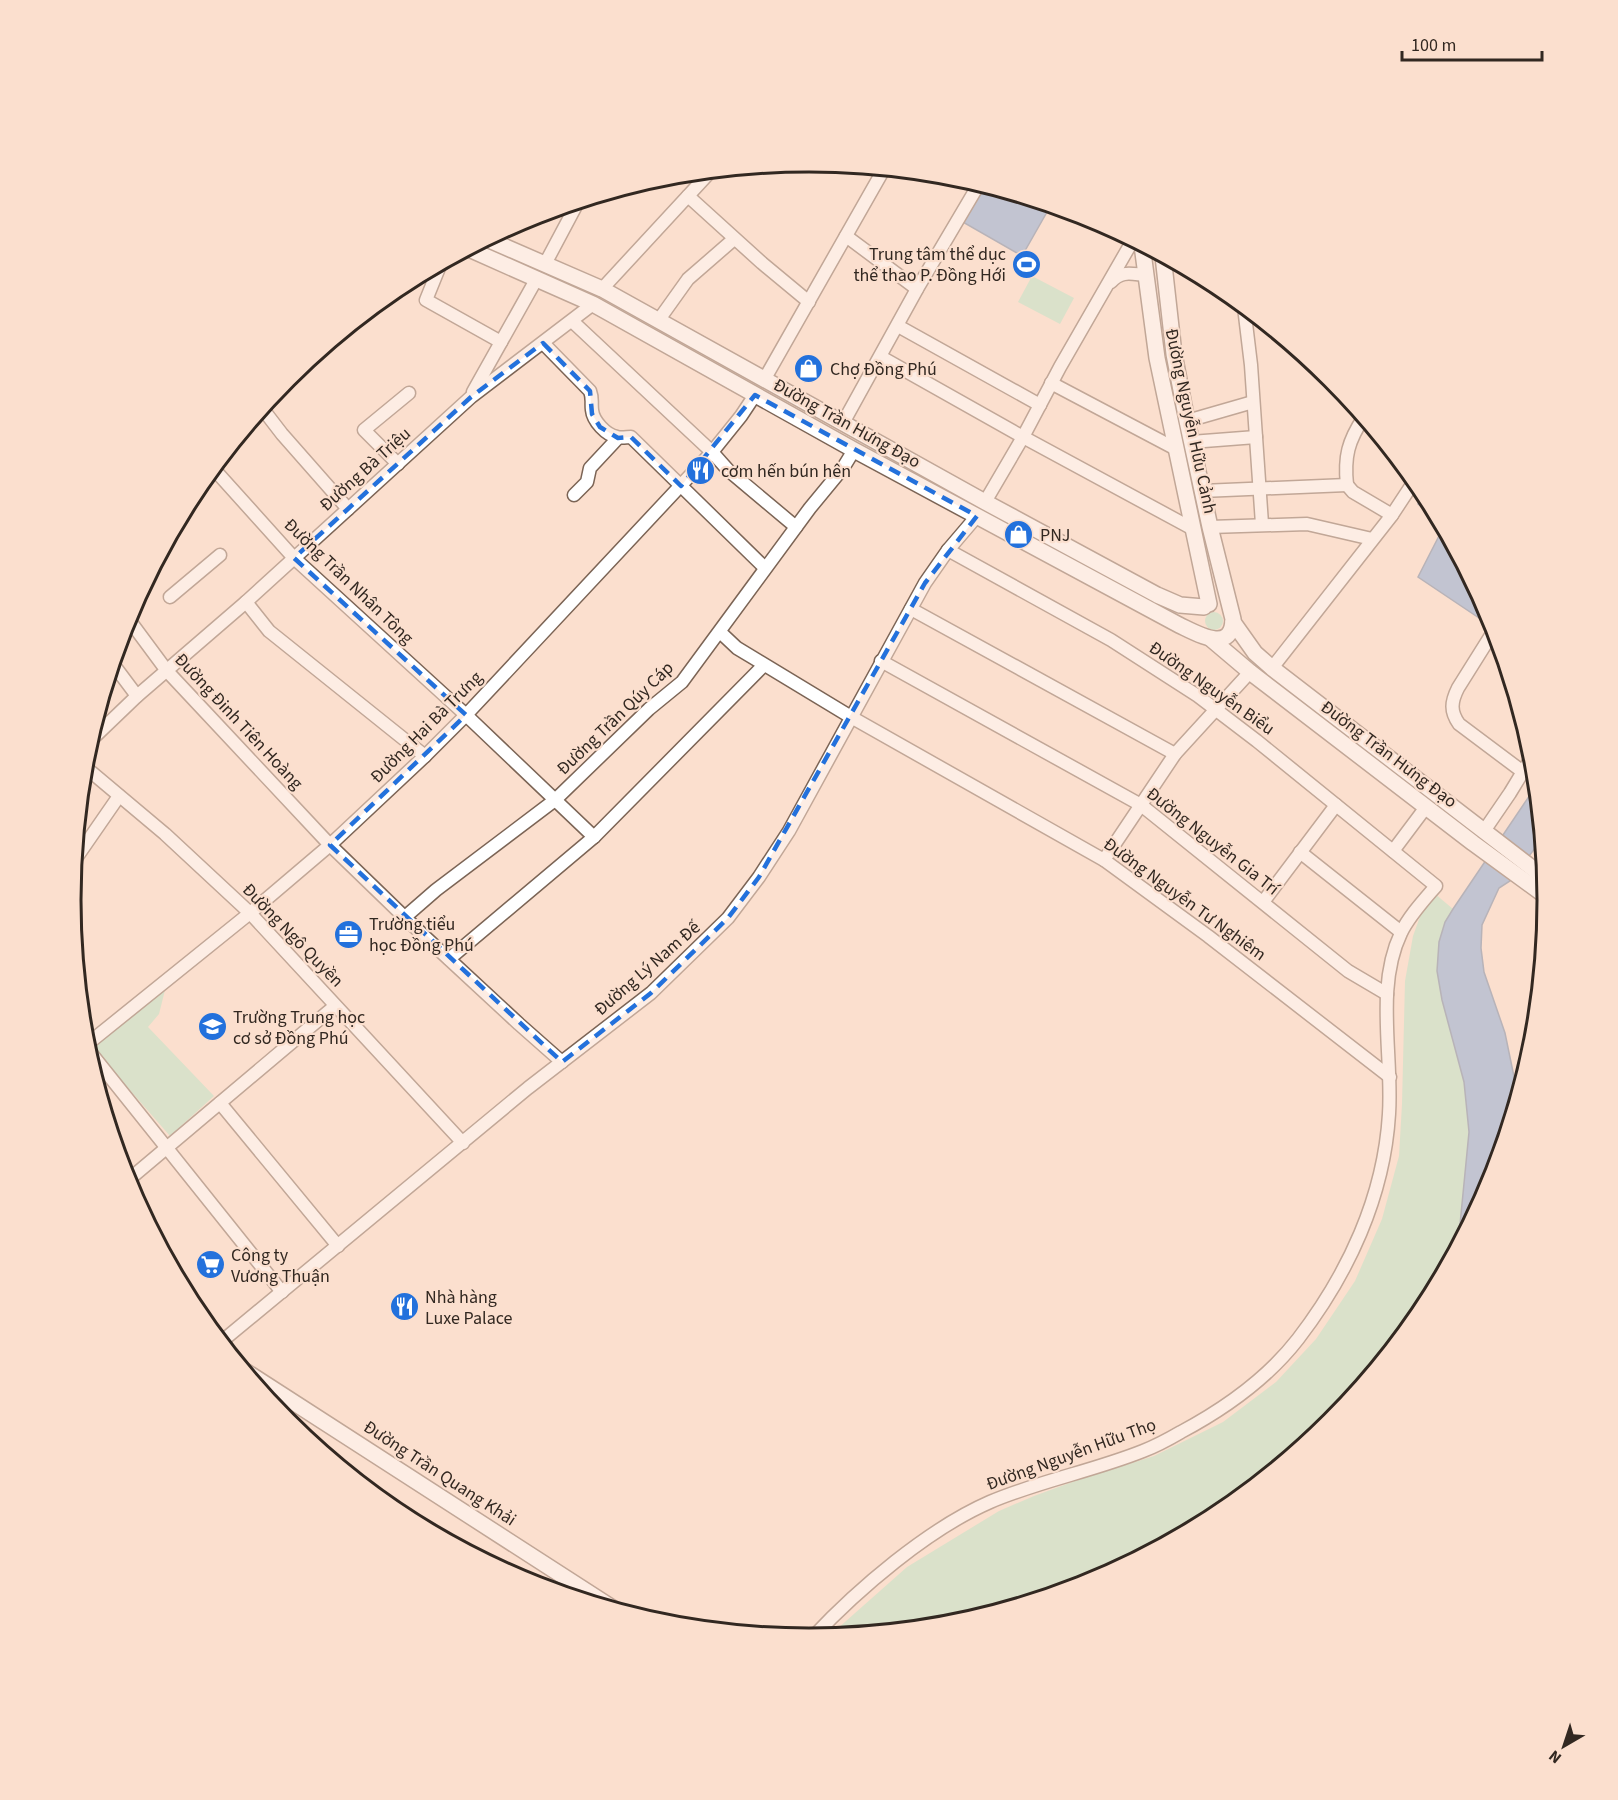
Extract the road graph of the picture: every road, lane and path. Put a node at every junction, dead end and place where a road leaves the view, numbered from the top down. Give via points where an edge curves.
1 (880, 176) edge
2 (703, 180) edge
3 (975, 192) edge
4 (688, 196) junction
5 (573, 212) edge
6 (846, 236) junction
7 (734, 239) junction
8 (496, 243) edge
9 (1129, 246) edge
10 (477, 252) edge
11 (1143, 254) edge
12 (545, 264) junction
13 (1164, 265) edge
14 (1146, 275) junction
15 (1165, 275) junction
16 (436, 276) edge
17 (537, 278) junction
18 (1106, 287) junction
19 (602, 289) junction
20 (917, 289) junction
21 (809, 302) junction
22 (594, 304) junction
23 (1245, 317) edge
24 (572, 321) junction
25 (658, 321) junction
26 (898, 326) junction
27 (501, 342) junction
28 (543, 343) junction
29 (881, 357) junction
30 (764, 380) junction
31 (1051, 383) junction
32 (409, 393) dead end
33 (755, 395) junction
34 (471, 397) junction
35 (1253, 402) junction
36 (1040, 405) junction
37 (267, 415) edge
38 (1187, 420) junction
39 (843, 423) junction
40 (1359, 424) edge
41 (1023, 437) junction
42 (1256, 437) junction
43 (618, 438) junction
44 (1191, 442) junction
45 (1176, 449) junction
46 (854, 450) junction
47 (712, 452) junction
48 (398, 464) junction
49 (219, 475) edge
50 (1347, 485) junction
51 (681, 486) junction
52 (1259, 489) junction
53 (1409, 489) edge
54 (1202, 491) junction
55 (574, 495) dead end
56 (986, 502) junction
57 (348, 509) junction
58 (1392, 515) junction
59 (976, 516) junction
60 (1262, 525) junction
61 (796, 527) junction
62 (1210, 527) junction
63 (1193, 529) junction
64 (1372, 539) junction
65 (948, 550) junction
66 (220, 555) dead end
67 (294, 558) junction
68 (765, 568) junction
69 (170, 597) dead end
70 (246, 602) junction
71 (1206, 605) junction
72 (911, 609) junction
73 (1232, 617) junction
74 (134, 627) edge
75 (720, 632) junction
76 (1207, 638) junction
77 (1488, 639) edge
78 (881, 661) junction
79 (764, 665) junction
80 (1272, 668) junction
81 (167, 671) junction
82 (118, 672) edge
83 (1250, 672) junction
84 (137, 696) junction
85 (1216, 709) junction
86 (466, 715) junction
87 (851, 717) junction
88 (102, 730) edge
89 (1175, 754) junction
90 (425, 756) junction
91 (1525, 769) edge
92 (1523, 772) junction
93 (92, 773) edge
94 (119, 796) junction
95 (555, 800) junction
96 (1336, 804) junction
97 (1142, 805) junction
98 (1426, 807) junction
99 (594, 837) junction
100 (1486, 840) junction
101 (330, 845) junction
102 (83, 847) edge
103 (1393, 851) junction
104 (1300, 852) junction
105 (1104, 860) junction
106 (1518, 867) junction
107 (1536, 874) edge
108 (1436, 886) joint
109 (1536, 886) edge
110 (1263, 903) junction
111 (250, 913) junction
112 (405, 917) junction
113 (1401, 932) junction
114 (449, 959) junction
115 (1387, 994) junction
116 (335, 1006) junction
117 (95, 1040) edge
118 (562, 1062) junction
119 (101, 1065) edge
120 (1390, 1077) junction
121 (220, 1103) junction
122 (463, 1143) junction
123 (166, 1148) junction
124 (134, 1175) edge
125 (338, 1245) junction
126 (282, 1292) junction
127 (227, 1337) edge
128 (268, 1386) edge
129 (590, 1594) edge
130 (822, 1627) edge

1 - 6 street
2 - 4 street
3 - 20 street
4 - 7 street
4 - 19 street
5 - 12 street
6 - 20 street
6 - 21 street
7 - 21 street
7 - 25 street via 688,279
8 - 12 main road, Đường Trần Hưng Đạo
9 - 18 street
10 - 17 main road, Đường Trần Hưng Đạo
11 - 14 main road, Đường Nguyễn Hữu Cảnh
12 - 17 main road
12 - 19 main road, Đường Trần Hưng Đạo
13 - 15 main road, Đường Nguyễn Hữu Cảnh
14 - 15 main road
14 - 18 street via 1120,274
14 - 45 main road, Đường Nguyễn Hữu Cảnh via 1155,349
15 - 38 main road, Đường Nguyễn Hữu Cảnh
16 - 27 street via 426,300
17 - 22 main road, Đường Trần Hưng Đạo
17 - 27 street
18 - 31 street
19 - 25 main road, Đường Trần Hưng Đạo
20 - 26 street
21 - 30 street
22 - 24 street, Đường Bà Triệu
22 - 33 main road, Đường Trần Hưng Đạo
23 - 35 street
24 - 28 street, Đường Bà Triệu
24 - 47 street
25 - 30 main road, Đường Trần Hưng Đạo
26 - 29 street
26 - 36 street
27 - 34 street
28 - 34 street, Đường Bà Triệu
28 - 43 street via 590,391 592,414 600,427
29 - 39 street
29 - 41 street
30 - 33 main road
30 - 39 main road, Đường Trần Hưng Đạo
31 - 36 street
31 - 45 street
32 - 48 street via 364,430
33 - 46 main road, Đường Trần Hưng Đạo
33 - 47 street, Đường Hai Bà Trưng
34 - 48 street, Đường Bà Triệu
35 - 38 street
35 - 42 street
36 - 41 street
37 - 57 street
38 - 44 main road, Đường Nguyễn Hữu Cảnh
39 - 56 main road, Đường Trần Hưng Đạo
40 - 50 street via 1350,443 1345,468
41 - 56 street
41 - 63 street
42 - 44 street
42 - 52 street
43 - 51 street via 632,437
43 - 55 street via 590,468 587,482
44 - 54 main road, Đường Nguyễn Hữu Cảnh
45 - 63 main road, Đường Nguyễn Hữu Cảnh
46 - 59 main road, Đường Trần Hưng Đạo
46 - 61 street, Đường Trần Qúy Cáp
47 - 51 street, Đường Hai Bà Trưng
47 - 61 street
48 - 57 street, Đường Bà Triệu
49 - 67 street, Đường Trần Nhân Tông
50 - 52 street
50 - 58 street
51 - 68 street
51 - 86 street, Đường Hai Bà Trưng
52 - 54 street
52 - 60 street
53 - 58 street
54 - 62 main road, Đường Nguyễn Hữu Cảnh
56 - 59 main road
56 - 71 main road, Đường Trần Hưng Đạo via 1157,595 1180,605
57 - 67 street, Đường Bà Triệu
58 - 64 street
59 - 65 street, Đường Lý Nam Đế
59 - 76 main road, Đường Trần Hưng Đạo
60 - 62 street
60 - 64 street via 1307,524
61 - 68 street, Đường Trần Qúy Cáp
62 - 73 main road, Đường Nguyễn Hữu Cảnh
63 - 71 main road, Đường Nguyễn Hữu Cảnh
64 - 80 street
65 - 72 street, Đường Lý Nam Đế
65 - 85 street, Đường Nguyễn Biểu via 1111,640
66 - 69 street
67 - 70 street, Đường Bà Triệu
67 - 86 street, Đường Trần Nhân Tông
68 - 75 street, Đường Trần Qúy Cáp
70 - 81 street, Đường Bà Triệu
70 - 90 street via 269,631
71 - 73 main road via 1221,605
71 - 76 main road via 1196,621 1198,630
72 - 78 street, Đường Lý Nam Đế
72 - 89 street
73 - 76 main road via 1230,631 1224,638
73 - 80 main road, Đường Trần Hưng Đạo via 1255,653
74 - 81 street, Đường Đinh Tiên Hoàng
75 - 79 street, Đường Nguyễn Tư Nghiêm
75 - 95 street, Đường Trần Qúy Cáp via 682,682
76 - 83 main road, Đường Trần Hưng Đạo
77 - 92 street via 1458,688 1453,716
78 - 87 street, Đường Lý Nam Đế
78 - 97 street, Đường Nguyễn Gia Trí
79 - 87 street, Đường Nguyễn Tư Nghiêm
79 - 99 street
80 - 100 main road, Đường Trần Hưng Đạo
81 - 84 street, Đường Bà Triệu
81 - 101 street, Đường Đinh Tiên Hoàng
82 - 84 street
83 - 85 street
83 - 98 main road, Đường Trần Hưng Đạo
84 - 88 street, Đường Bà Triệu
85 - 89 street
85 - 96 street, Đường Nguyễn Biểu
86 - 90 street, Đường Hai Bà Trưng
86 - 95 street, Đường Trần Nhân Tông
87 - 105 street, Đường Nguyễn Tư Nghiêm
87 - 118 street, Đường Lý Nam Đế via 789,831 728,918 651,993
89 - 97 street
90 - 101 street, Đường Hai Bà Trưng
91 - 92 street
92 - 100 street
93 - 94 street, Đường Ngô Quyền
94 - 102 street
94 - 111 street, Đường Ngô Quyền
95 - 99 street, Đường Trần Nhân Tông
95 - 112 street, Đường Trần Qúy Cáp
96 - 103 street, Đường Nguyễn Biểu
96 - 104 street
97 - 105 street
97 - 110 street, Đường Nguyễn Gia Trí
98 - 100 main road, Đường Trần Hưng Đạo
98 - 103 street
99 - 114 street
100 - 106 main road, Đường Trần Hưng Đạo
101 - 111 street, Đường Hai Bà Trưng
101 - 112 street, Đường Đinh Tiên Hoàng
103 - 108 street, Đường Nguyễn Biểu
104 - 110 street
104 - 113 street
105 - 120 street, Đường Nguyễn Tư Nghiêm
106 - 107 main road, Đường Trần Hưng Đạo
106 - 109 main road, Đường Trần Hưng Đạo
108 - 113 street, Đường Nguyễn Hữu Thọ
110 - 115 street, Đường Nguyễn Gia Trí via 1348,971
111 - 116 street, Đường Ngô Quyền
111 - 117 street, Đường Hai Bà Trưng
112 - 114 street, Đường Đinh Tiên Hoàng
113 - 115 street, Đường Nguyễn Hữu Thọ
114 - 118 street, Đường Đinh Tiên Hoàng
115 - 120 street, Đường Nguyễn Hữu Thọ
116 - 121 street
116 - 122 street, Đường Ngô Quyền
118 - 122 street, Đường Lý Nam Đế
119 - 123 street
120 - 130 street, Đường Nguyễn Hữu Thọ via 1384,1152 1361,1235 1337,1281 1302,1333 1266,1375 1204,1420 1156,1445 975,1509 921,1542
121 - 123 street
121 - 125 street
122 - 125 street, Đường Lý Nam Đế
123 - 124 street
123 - 126 street
125 - 126 street, Đường Lý Nam Đế
126 - 127 street, Đường Lý Nam Đế
128 - 129 main road, Đường Trần Quang Khải

